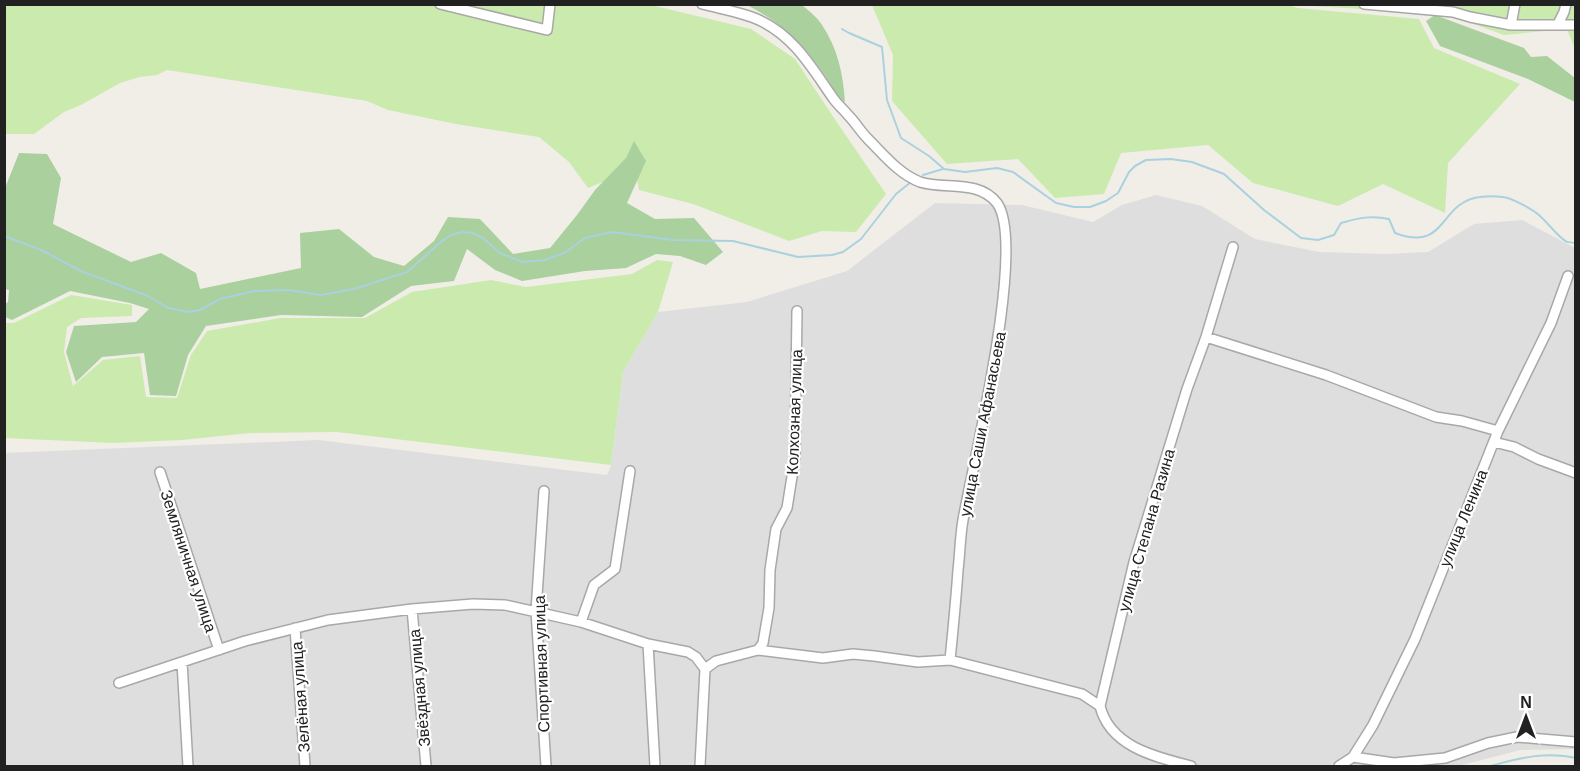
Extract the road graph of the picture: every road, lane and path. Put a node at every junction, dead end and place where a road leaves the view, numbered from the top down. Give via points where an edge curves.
1 (440, 4) edge
2 (550, 4) edge
3 (702, 4) edge
4 (1364, 4) edge
5 (1515, 4) edge
6 (1566, 4) edge
7 (1398, 6) edge
8 (1455, 8) edge
9 (1558, 24) junction
10 (1511, 25) junction
11 (1575, 25) edge
12 (1233, 247) dead end
13 (1568, 276) dead end
14 (797, 311) dead end
15 (1206, 337) junction
16 (1498, 431) junction
17 (1494, 442) junction
18 (630, 471) dead end
19 (160, 472) dead end
20 (1575, 473) edge
21 (544, 490) dead end
22 (412, 609) junction
23 (537, 611) junction
24 (581, 622) junction
25 (295, 628) junction
26 (648, 644) junction
27 (219, 650) junction
28 (758, 650) junction
29 (950, 660) junction
30 (182, 662) junction
31 (705, 669) junction
32 (119, 683) dead end
33 (1100, 706) junction
34 (1575, 742) edge
35 (1353, 757) junction
36 (188, 766) edge
37 (305, 766) edge
38 (426, 766) edge
39 (546, 766) edge
40 (655, 766) edge
41 (700, 766) edge
42 (1191, 766) edge
43 (1339, 766) edge

1 - 2 street via 547,30
3 - 29 street, улица Саши Афанасьева via 748,15 793,43 857,128 902,173 921,182 966,187 987,194 1003,216 1006,245 1001,321 963,522
4 - 7 street
5 - 10 street
6 - 9 street
7 - 8 street
8 - 10 street via 1470,17
9 - 10 street
9 - 11 street
12 - 15 street, улица Степана Разина
13 - 16 street, улица Ленина via 1551,323
14 - 28 street, Колхозная улица via 795,458 787,508 776,529 769,608 763,643
15 - 16 street via 1326,375 1436,417
15 - 33 street, улица Степана Разина via 1134,562
16 - 17 street, улица Ленина
17 - 20 street
17 - 35 street, улица Ленина via 1415,639 1373,726
18 - 24 street via 615,569 594,585
19 - 27 street, Земляничная улица
21 - 23 street, Спортивная улица
22 - 23 street via 505,604
22 - 25 street
22 - 38 street, Звёздная улица
23 - 24 street
23 - 39 street, Спортивная улица
24 - 26 street
25 - 27 street
25 - 37 street, Зелёная улица
26 - 31 street via 688,652
26 - 40 street
27 - 30 street
28 - 29 street via 823,658 853,654 918,662
28 - 31 street via 716,661
29 - 33 street via 1082,694
30 - 32 street
30 - 36 street
31 - 41 street
33 - 42 street via 1119,738 1142,751
34 - 35 street via 1517,737 1445,758 1394,763
35 - 43 street

